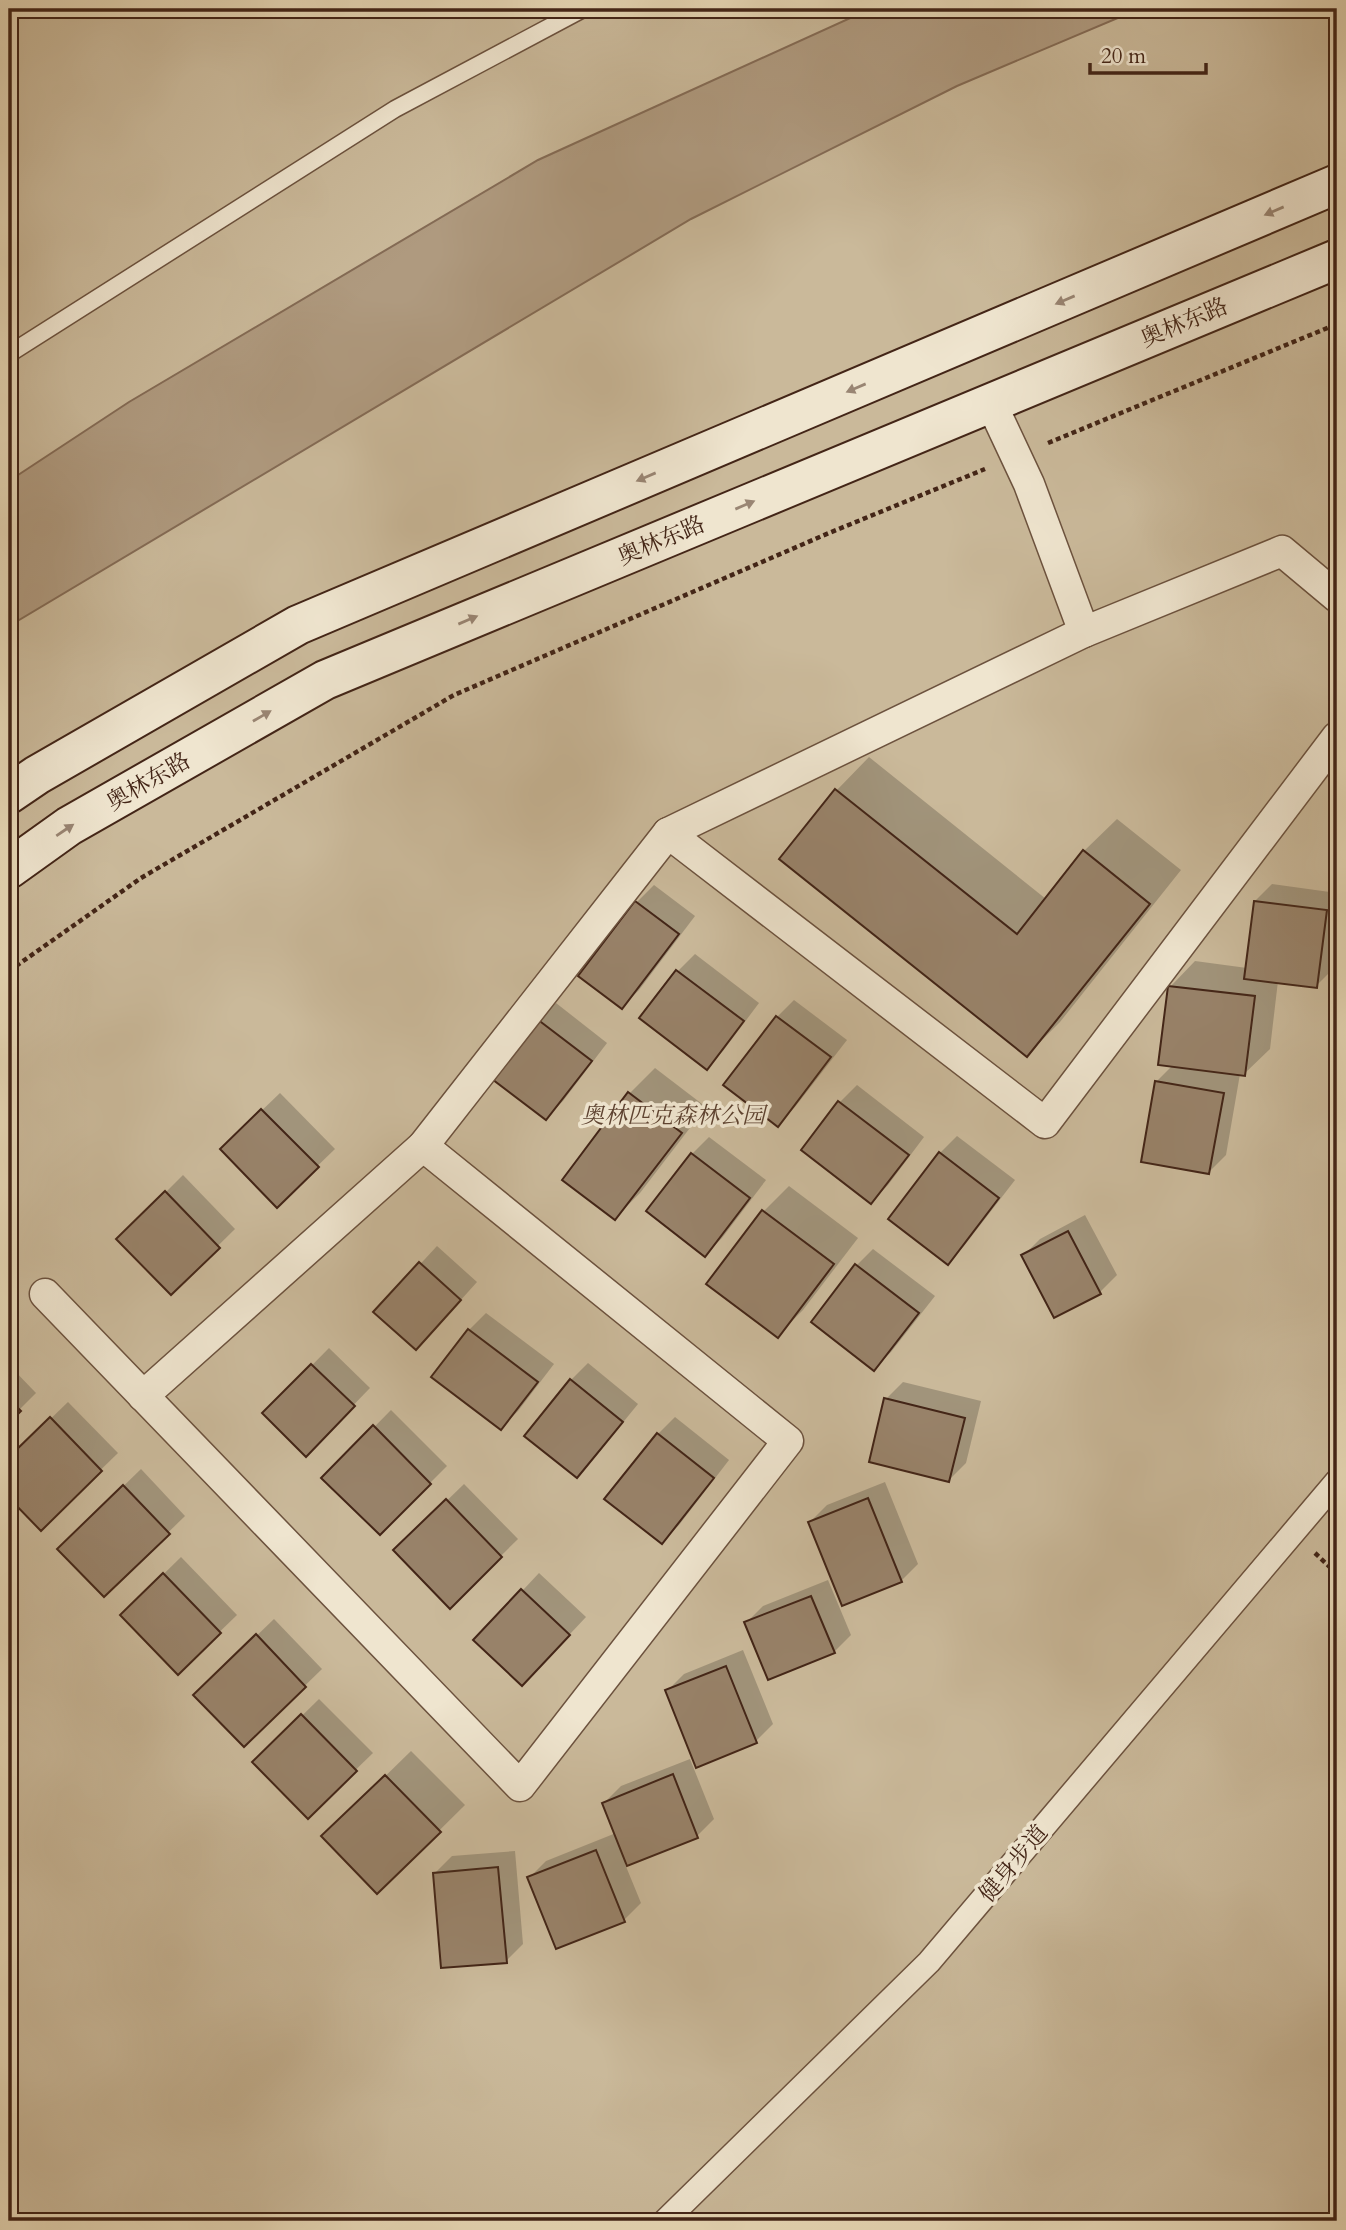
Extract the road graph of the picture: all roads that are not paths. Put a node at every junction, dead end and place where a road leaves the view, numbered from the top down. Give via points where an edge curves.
1 (583, 9) edge
2 (1337, 184) edge
3 (1337, 259) edge
4 (9, 354) edge
5 (991, 403) junction
6 (1337, 597) edge
7 (1084, 632) junction
8 (1337, 737) edge
9 (9, 794) edge
10 (668, 833) junction
11 (9, 869) edge
12 (423, 1146) junction
13 (45, 1294) dead end
14 (143, 1396) junction
15 (1337, 1481) edge
16 (665, 2221) edge

1 - 4 lane via 395,109
2 -> 9 main road via 298,625
3 - 5 main road, 奥林东路
5 - 7 street via 1029,484
11 -> 5 main road, 奥林东路 via 69,826 325,680
6 - 7 street via 1282,551
7 - 10 street
8 - 10 street via 1045,1122
10 - 12 street
12 - 14 street
12 - 14 street via 788,1441 520,1786
13 - 14 street
15 - 16 street, 健身步道 via 929,1962

